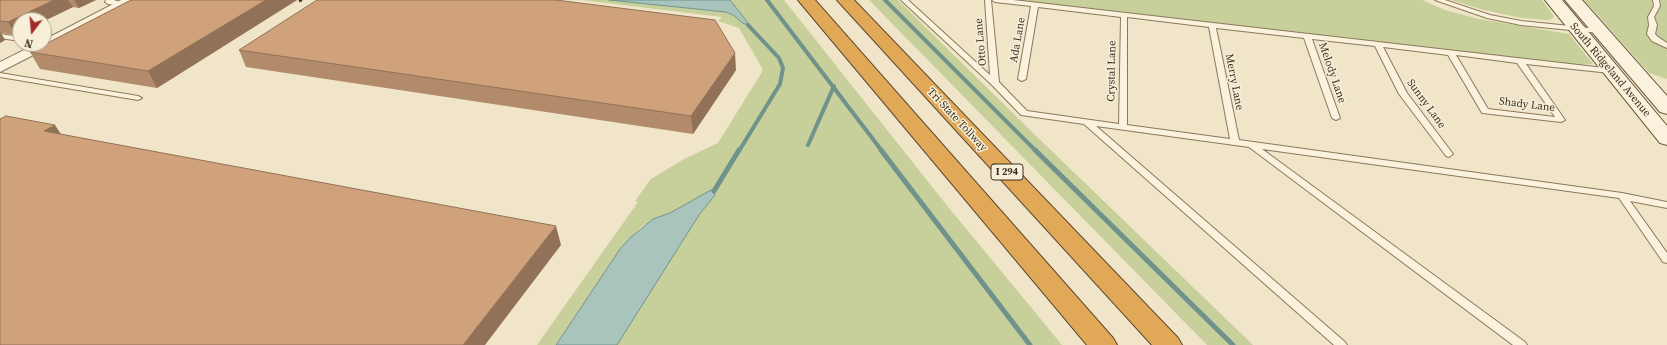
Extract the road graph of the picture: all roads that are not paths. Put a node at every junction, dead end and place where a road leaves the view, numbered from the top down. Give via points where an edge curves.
1 (806, 0) edge
2 (845, 0) edge
3 (904, 0) edge
4 (988, 0) edge
5 (995, 0) edge
6 (1438, 0) edge
7 (1553, 0) edge
8 (1573, 0) edge
9 (1656, 0) edge
10 (121, 1) edge
11 (1035, 5) junction
12 (1124, 15) junction
13 (1212, 25) junction
14 (1575, 28) junction
15 (1600, 31) junction
16 (0, 36) edge
17 (1307, 36) junction
18 (12, 38) edge
19 (52, 40) edge
20 (1378, 44) junction
21 (1667, 46) edge
22 (29, 52) edge
23 (1451, 53) junction
24 (1520, 61) junction
25 (0, 68) edge
26 (1610, 71) junction
27 (0, 75) edge
28 (1022, 79) dead end
29 (995, 83) junction
30 (138, 98) dead end
31 (1667, 108) edge
32 (1336, 118) dead end
33 (1087, 122) junction
34 (1123, 127) junction
35 (1667, 139) edge
36 (1235, 143) junction
37 (1252, 145) junction
38 (1449, 154) dead end
39 (1622, 196) junction
40 (1667, 205) edge
41 (1667, 260) edge
42 (1103, 345) edge
43 (1168, 345) edge
44 (1341, 345) edge
45 (1521, 345) edge

1 - 42 highway
2 - 43 highway, Tri-State Tollway / I 294
3 - 29 lane
4 - 29 lane, Otto Lane
5 - 11 lane
6 - 14 lane via 1489,17
7 - 14 main road, South Ridgeland Avenue
8 - 15 main road, South Ridgeland Avenue
9 - 21 lane via 1658,6 1651,17 1651,34
10 - 19 street
11 - 12 lane
11 - 28 lane, Ada Lane
12 - 13 lane
12 - 34 lane, Crystal Lane
13 - 17 lane
13 - 36 lane, Merry Lane
14 - 15 lane
14 - 26 main road, South Ridgeland Avenue
15 - 31 main road, South Ridgeland Avenue
16 - 18 lane
17 - 20 lane
17 - 32 lane, Melody Lane
20 - 23 lane
20 - 38 lane, Sunny Lane via 1403,94
22 - 25 street
23 - 24 lane
23 - 24 lane, Shady Lane via 1485,111 1561,120
24 - 26 lane
26 - 35 main road, South Ridgeland Avenue
27 - 30 lane
29 - 33 lane via 1024,113
33 - 34 lane
33 - 44 lane
34 - 36 lane
36 - 37 lane
37 - 39 lane
37 - 45 lane
39 - 40 lane
39 - 41 lane

